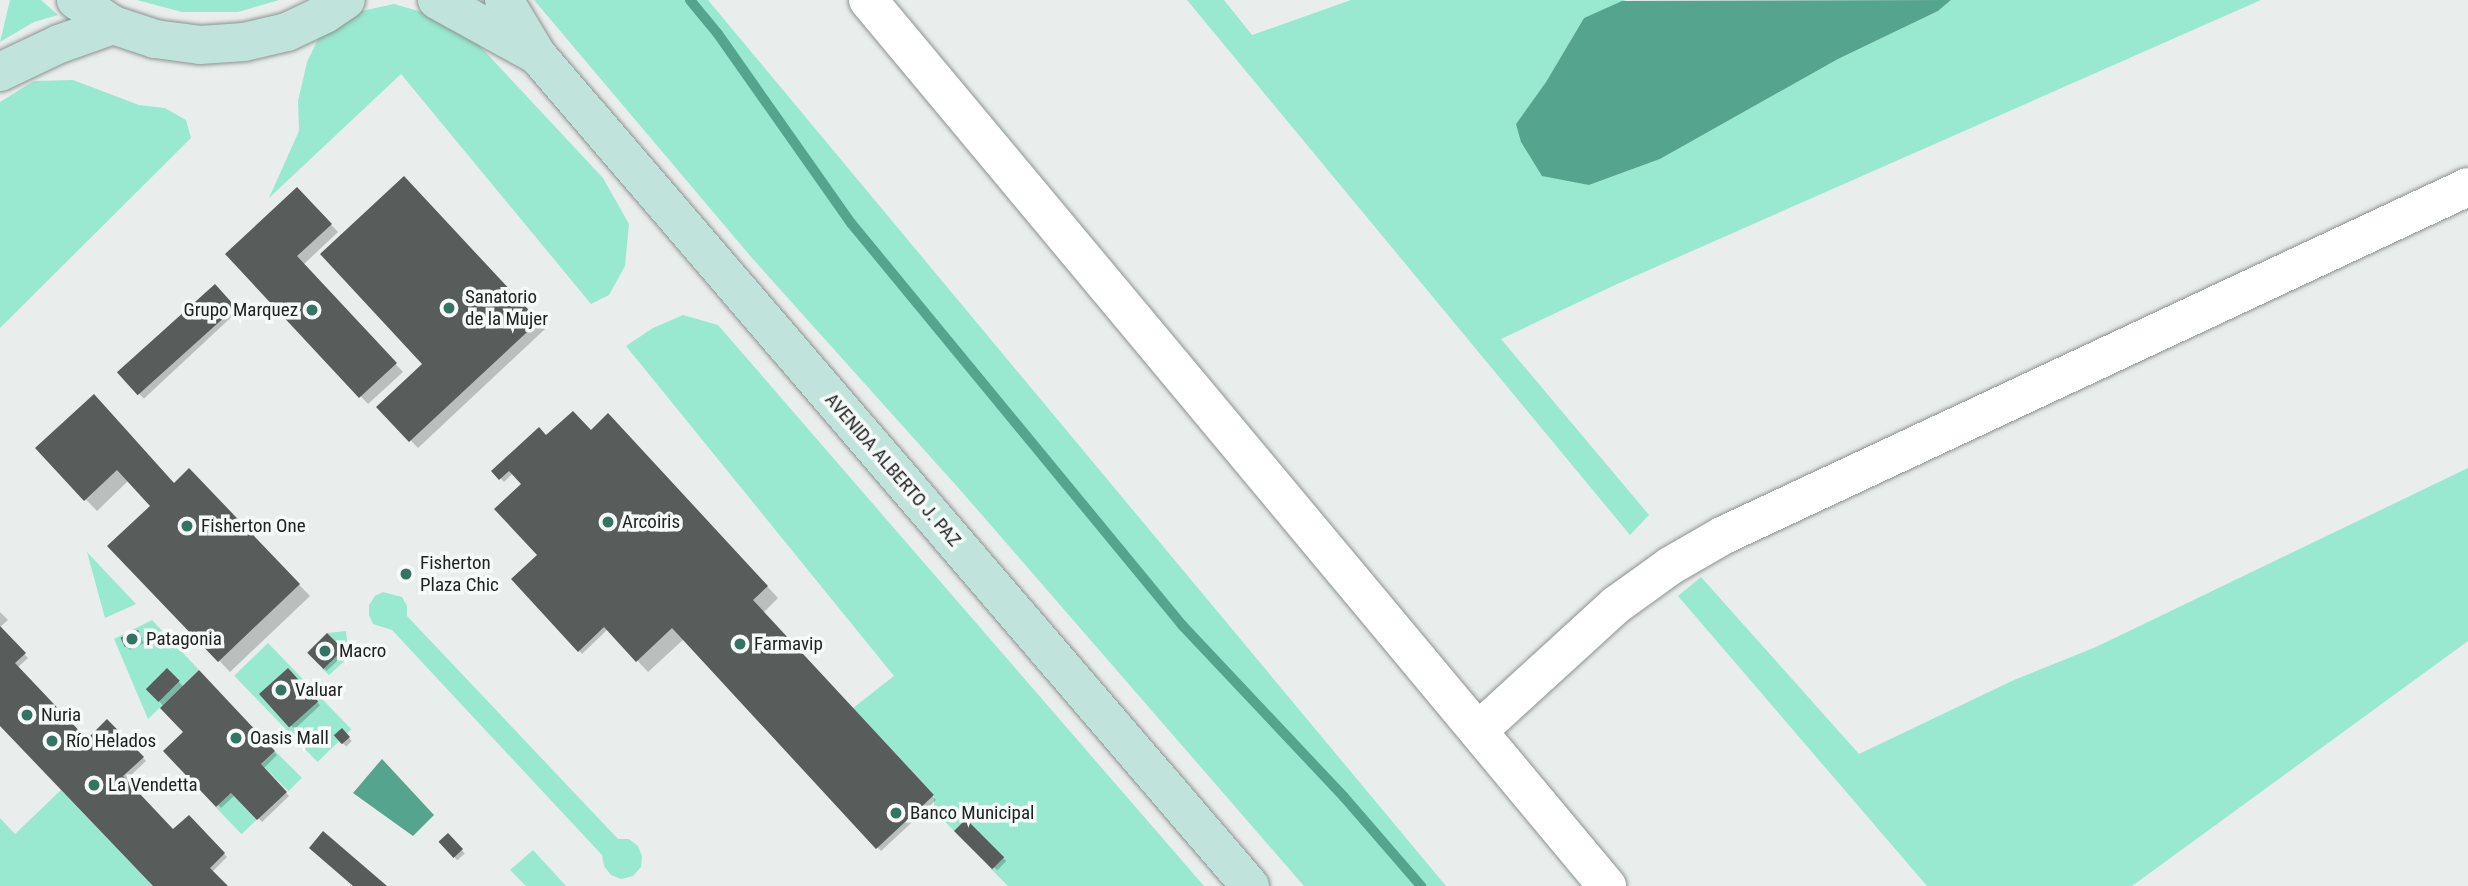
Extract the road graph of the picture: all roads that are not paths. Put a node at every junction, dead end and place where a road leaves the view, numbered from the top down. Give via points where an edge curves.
1 (76, 0) edge
2 (346, 0) edge
3 (437, 0) edge
4 (504, 0) edge
5 (868, 0) edge
6 (113, 24) junction
7 (537, 55) junction
8 (0, 72) edge
9 (2468, 187) edge
10 (1478, 732) junction
11 (1250, 886) edge
12 (1607, 886) edge

1 - 6 main road
2 - 6 main road via 287,32 244,43 200,45
3 - 7 main road, AVENIDA ALBERTO J. PAZ
4 - 7 main road, AVENIDA ALBERTO J. PAZ
5 - 10 street
6 - 8 main road
7 - 11 main road, AVENIDA ALBERTO J. PAZ
9 - 10 street via 1724,535 1616,605
10 - 12 street

